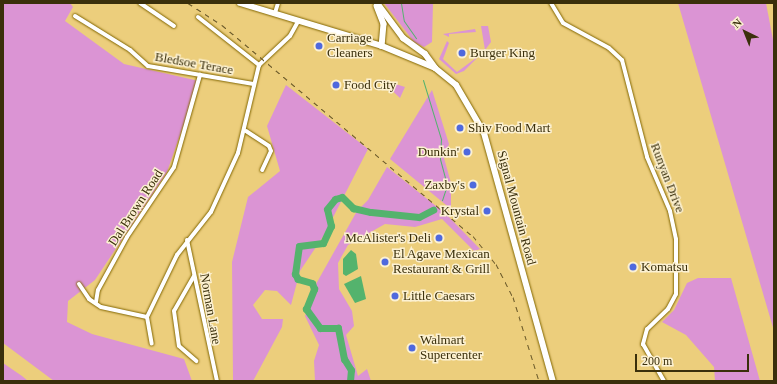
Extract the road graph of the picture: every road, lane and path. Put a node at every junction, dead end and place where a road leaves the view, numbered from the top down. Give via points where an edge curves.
1 (140, 3) edge
2 (240, 3) edge
3 (278, 3) edge
4 (376, 3) edge
5 (551, 3) edge
6 (275, 13) junction
7 (75, 16) dead end
8 (198, 17) dead end
9 (299, 20) junction
10 (174, 26) dead end
11 (382, 46) junction
12 (259, 65) junction
13 (434, 68) junction
14 (200, 75) junction
15 (253, 84) junction
16 (246, 131) junction
17 (262, 170) dead end
18 (187, 240) junction
19 (194, 276) junction
20 (79, 284) dead end
21 (96, 302) junction
22 (147, 317) junction
23 (152, 344) dead end
24 (196, 361) dead end
25 (217, 381) edge
26 (553, 381) edge
27 (664, 381) edge

1 - 10 street
2 - 6 main road, Signal Mountain Road
3 - 6 street
4 - 11 main road via 384,24
4 - 13 main road via 403,38 425,54
5 - 27 street, Runyan Drive via 563,23 609,48 622,60 629,76 647,157 670,211 676,238 676,294 668,309 647,329 643,344
6 - 9 main road, Signal Mountain Road
7 - 14 street, Bledsoe Terace via 130,50 148,66
8 - 12 street
9 - 11 main road, Signal Mountain Road
9 - 12 street via 290,36
11 - 13 main road, Signal Mountain Road
12 - 15 street
13 - 26 main road, Signal Mountain Road via 456,85 484,133
14 - 15 street, Bledsoe Terace
14 - 21 street, Dal Brown Road via 174,167 127,238 98,290
15 - 16 street
16 - 17 street via 269,146 271,151
16 - 18 street via 211,212
18 - 19 street, Norman Lane
18 - 22 street via 160,284
19 - 24 street via 174,311 179,346
19 - 25 street, Norman Lane
20 - 21 street
21 - 22 street via 106,309
22 - 23 street

